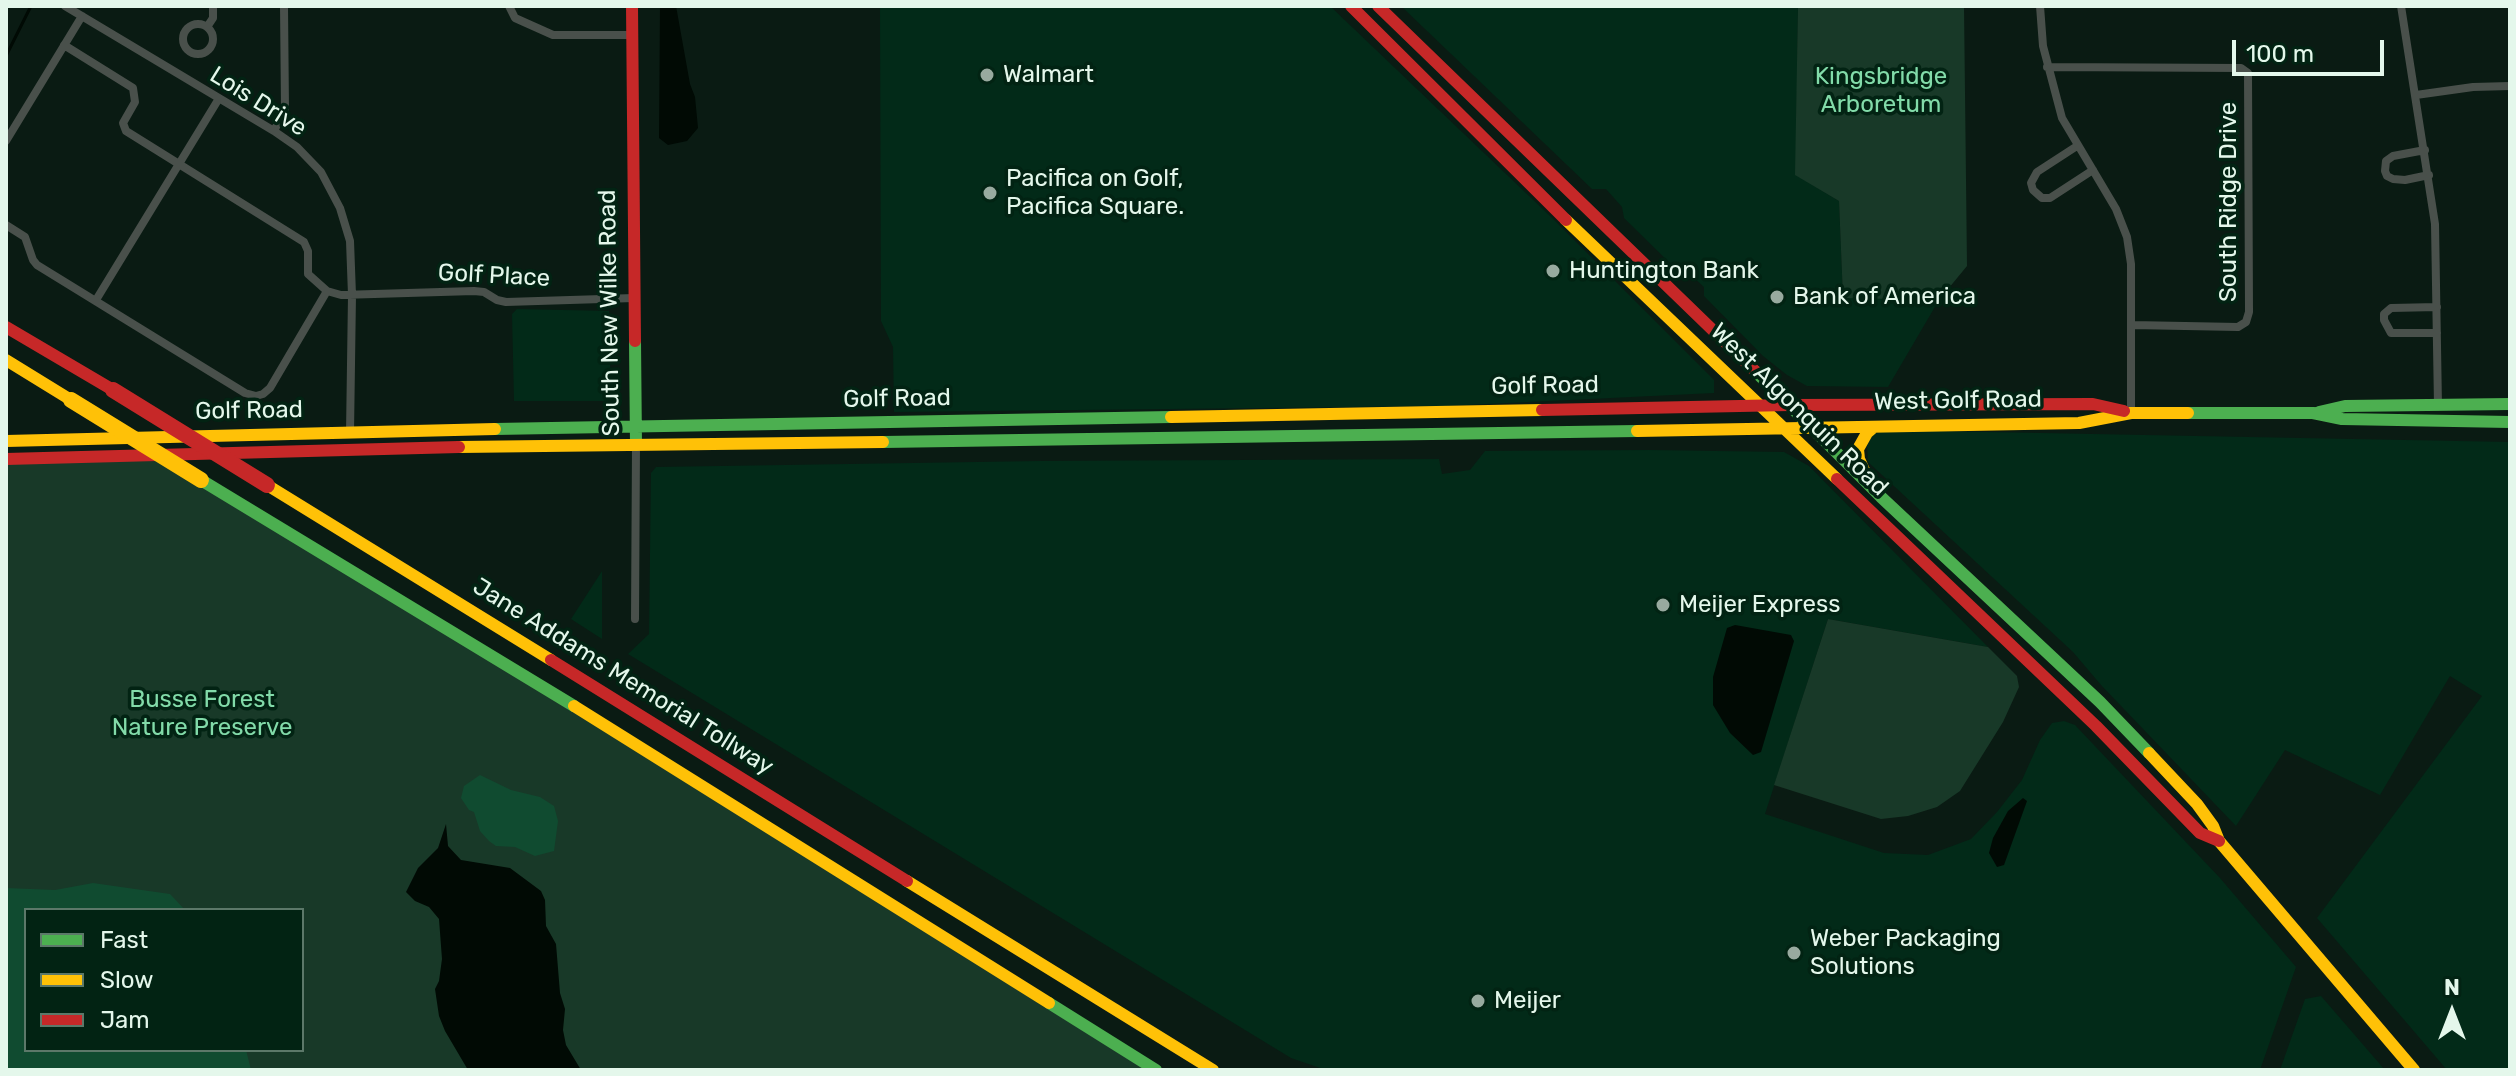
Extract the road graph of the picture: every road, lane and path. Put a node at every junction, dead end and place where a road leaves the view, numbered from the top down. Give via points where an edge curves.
1 (65, 6) edge
2 (213, 6) edge
3 (284, 6) edge
4 (509, 6) edge
5 (632, 6) edge
6 (1351, 6) edge
7 (1378, 6) edge
8 (2040, 6) edge
9 (2401, 6) edge
10 (80, 12) edge
11 (207, 27) dead end
12 (632, 35) junction
13 (64, 45) junction
14 (2047, 67) junction
15 (2510, 86) edge
16 (2416, 95) junction
17 (218, 100) junction
18 (274, 131) junction
19 (6, 141) edge
20 (2077, 146) junction
21 (2425, 150) junction
22 (179, 164) junction
23 (2093, 170) junction
24 (2429, 175) junction
25 (6, 225) edge
26 (327, 291) junction
27 (352, 295) junction
28 (634, 298) junction
29 (96, 300) junction
30 (2437, 307) junction
31 (2132, 325) junction
32 (6, 327) edge
33 (2437, 333) junction
34 (6, 360) edge
35 (2510, 404) edge
36 (1789, 405) junction
37 (1763, 406) junction
38 (2438, 412) junction
39 (2131, 413) junction
40 (2510, 422) edge
41 (636, 425) junction
42 (1785, 427) junction
43 (1811, 427) junction
44 (1874, 427) junction
45 (350, 433) junction
46 (6, 441) edge
47 (636, 445) junction
48 (6, 459) edge
49 (1873, 489) junction
50 (635, 619) dead end
51 (2219, 841) junction
52 (1156, 1070) edge
53 (1213, 1070) edge
54 (2414, 1070) edge

1 - 10 street, Lois Drive
2 - 11 street
3 - 18 street via 285,109
4 - 12 street via 515,18 553,35
5 - 12 main road, South New Wilke Road
6 - 37 main road, West Algonquin Road
7 - 36 main road, West Algonquin Road
8 - 14 street
9 - 16 street
10 - 13 street
10 - 17 street, Lois Drive
12 - 28 main road, South New Wilke Road
13 - 19 street
13 - 22 street via 129,83 135,102 124,127
14 - 20 street via 2062,118
14 - 31 street, South Ridge Drive via 2241,68 2248,73 2246,322 2238,327
15 - 16 street
16 - 21 street
17 - 18 street, Lois Drive
17 - 22 street
18 - 27 street, Lois Drive via 311,160 335,197 350,241
20 - 23 street
20 - 23 street via 2037,172 2033,190 2050,198
21 - 24 street
21 - 24 street via 2393,156 2385,171 2393,179
22 - 26 street via 304,242 308,274
22 - 29 street
23 - 31 street via 2127,237
24 - 30 street
25 - 29 street via 25,237 37,265
26 - 27 street, Golf Place
26 - 29 street via 270,388 256,396
27 - 28 street, Golf Place via 474,291 506,302
27 - 45 street, Lois Drive
28 - 41 main road, South New Wilke Road
30 - 33 street
30 - 33 street via 2391,308 2384,314 2391,333
31 - 39 street
32 - 53 main road, Jane Addams Memorial Tollway, bridge
33 - 38 street
34 - 52 main road, Jane Addams Memorial Tollway, bridge via 606,725
35 - 38 main road, West Golf Road
36 - 37 main road, Golf Road
36 - 39 main road, West Golf Road via 2093,404
36 - 43 main road, West Algonquin Road
37 - 41 main road, Golf Road
37 - 42 main road, West Algonquin Road
38 - 39 main road, West Golf Road via 2345,406 2313,413
38 - 40 main road, West Golf Road
39 - 44 main road, West Golf Road via 2079,423
41 - 45 main road, Golf Road
41 - 47 main road, South New Wilke Road
42 - 43 main road, West Golf Road
42 - 47 main road, Golf Road
42 - 51 main road, West Algonquin Road via 2200,833
43 - 44 main road, West Golf Road
43 - 49 main road, West Algonquin Road
44 - 49 main road via 1858,449
45 - 46 main road, Golf Road
47 - 48 main road, Golf Road
47 - 50 street, South New Wilke Road
49 - 51 main road, West Algonquin Road via 2100,702 2197,804
51 - 54 main road, West Algonquin Road

